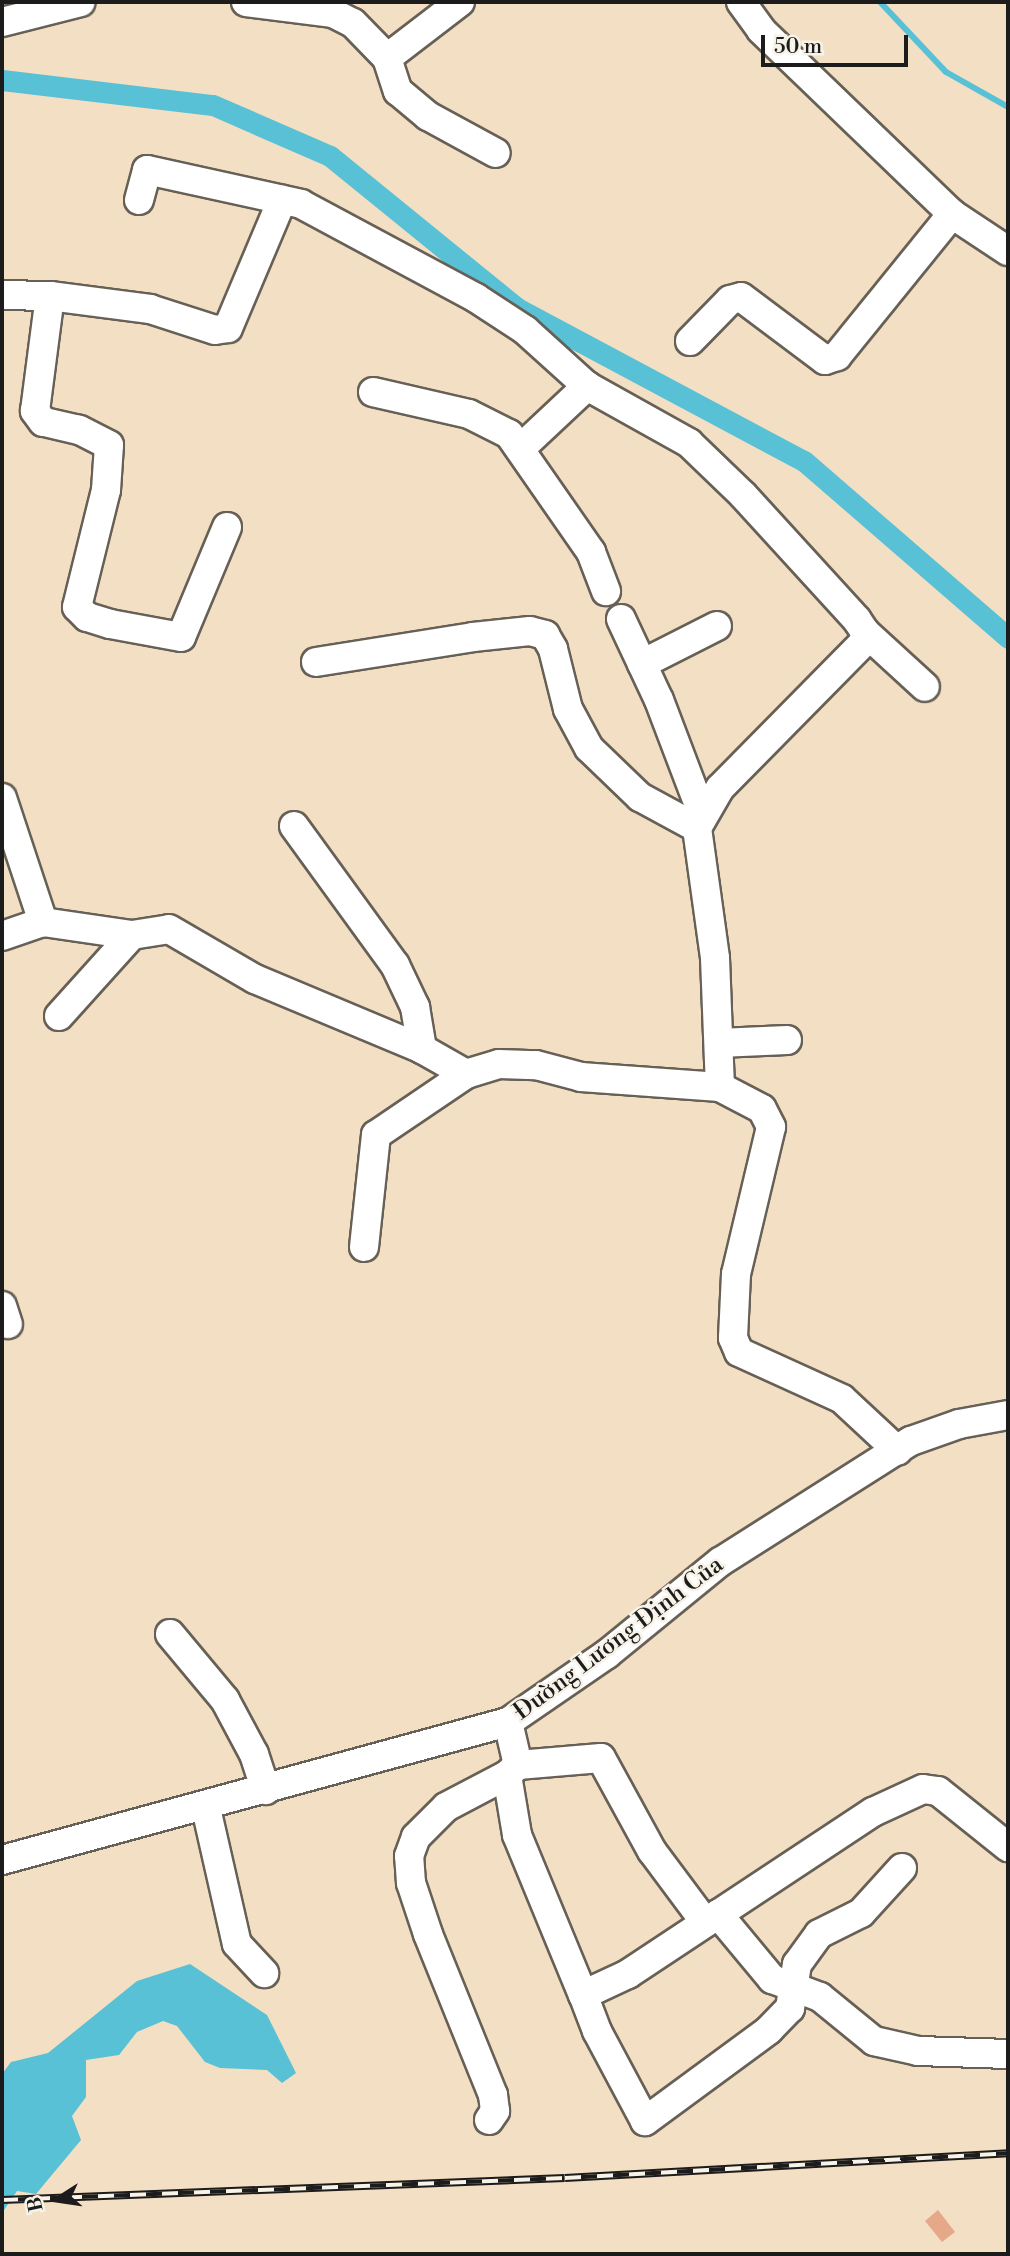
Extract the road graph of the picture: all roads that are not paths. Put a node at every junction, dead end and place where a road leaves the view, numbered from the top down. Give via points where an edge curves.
1 (80, 2) edge
2 (246, 2) edge
3 (460, 2) edge
4 (741, 2) edge
5 (2, 22) edge
6 (387, 58) junction
7 (496, 153) dead end
8 (139, 200) dead end
9 (282, 200) junction
10 (952, 214) junction
11 (1008, 251) edge
12 (2, 295) edge
13 (50, 296) junction
14 (690, 341) dead end
15 (587, 386) junction
16 (373, 392) dead end
17 (521, 448) junction
18 (228, 527) dead end
19 (606, 591) dead end
20 (621, 619) dead end
21 (718, 626) dead end
22 (865, 632) junction
23 (316, 662) dead end
24 (642, 664) junction
25 (925, 687) dead end
26 (2, 798) edge
27 (699, 820) junction
28 (294, 826) dead end
29 (43, 922) junction
30 (132, 935) junction
31 (2, 936) edge
32 (59, 1016) dead end
33 (787, 1040) dead end
34 (719, 1043) junction
35 (422, 1049) junction
36 (466, 1073) junction
37 (720, 1087) junction
38 (364, 1247) dead end
39 (1008, 1415) edge
40 (898, 1451) junction
41 (170, 1634) dead end
42 (508, 1723) junction
43 (513, 1770) junction
44 (265, 1790) junction
45 (206, 1808) junction
46 (1008, 1847) edge
47 (2, 1860) edge
48 (902, 1868) dead end
49 (712, 1918) junction
50 (264, 1973) dead end
51 (792, 1988) junction
52 (583, 1995) junction
53 (1008, 2054) edge
54 (489, 2120) dead end

1 - 5 street
2 - 6 street via 333,13 353,23
3 - 6 street
4 - 10 street via 761,30
6 - 7 street via 398,91 428,116
8 - 9 street via 147,170
9 - 13 street via 228,328 215,330 116,302
9 - 15 street via 312,209 476,298 525,330
10 - 11 street
10 - 14 street via 837,356 825,360 741,297 730,300
12 - 13 street
13 - 18 street via 34,411 43,422 79,430 109,446 106,490 77,607 87,617 110,624 181,636
15 - 17 street
15 - 22 street via 689,443 743,495
16 - 17 street via 469,414 509,434
17 - 19 street via 592,552
20 - 24 street
21 - 24 street
22 - 25 street
22 - 27 street via 864,642 786,716
23 - 27 street via 474,637 530,631 545,635 568,709 589,748 640,797
24 - 27 street
26 - 29 street
27 - 34 street via 715,958
28 - 35 street via 395,965 415,1007
29 - 30 street
29 - 31 street
30 - 32 street
30 - 35 street via 169,929 255,979
33 - 34 street
34 - 37 street
35 - 36 street
36 - 37 street via 499,1064 536,1065 581,1077
36 - 38 street via 376,1135
37 - 40 street via 762,1110 771,1127 736,1274 733,1338 740,1352 822,1387 866,1417
39 - 40 street, Đường Lương Định Của via 932,1432
40 - 42 street, Đường Lương Định Của via 720,1562 607,1654
41 - 44 street via 225,1700 254,1754
42 - 43 street
42 - 44 street, Đường Lương Định Của
43 - 49 street via 601,1758 652,1851
43 - 52 street via 517,1835
43 - 54 street via 446,1807 416,1837 409,1856 411,1883 428,1934 493,2095 495,2110
44 - 45 street, Đường Lương Định Của
45 - 47 street, Đường Lương Định Của
45 - 50 street via 237,1944
46 - 49 street via 938,1791 923,1789 873,1812
48 - 51 street via 861,1913 818,1934 797,1964
49 - 51 street via 772,1979
49 - 52 street via 628,1974
51 - 52 street via 790,2008 769,2030 645,2121
51 - 53 street via 820,1997 874,2041 918,2051

